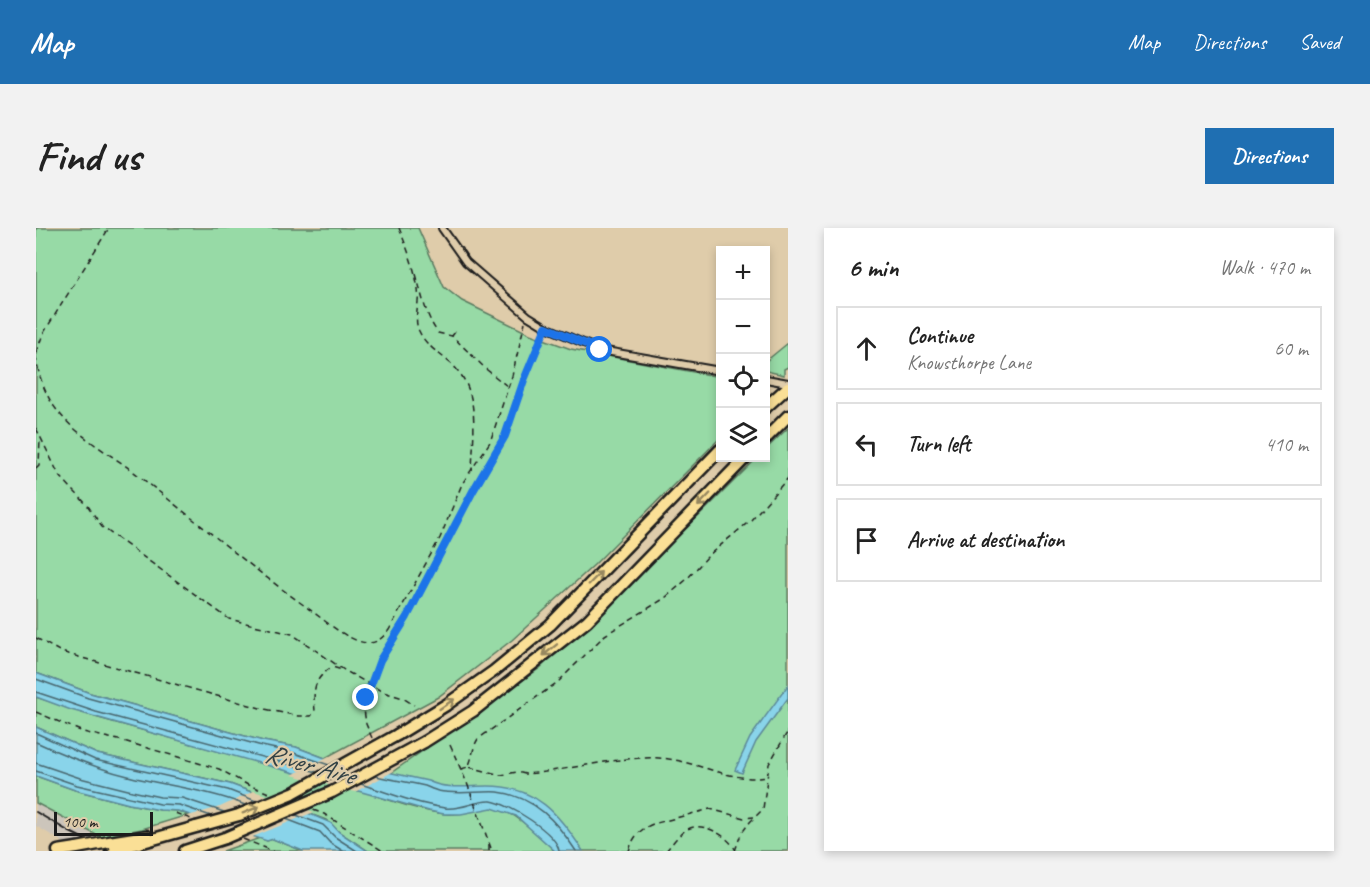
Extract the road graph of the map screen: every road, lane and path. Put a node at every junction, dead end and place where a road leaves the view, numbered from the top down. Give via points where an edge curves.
1 (109, 228) edge
2 (399, 228) edge
3 (442, 228) edge
4 (412, 264) junction
5 (528, 316) junction
6 (546, 327) junction
7 (455, 332) dead end
8 (452, 336) junction
9 (36, 354) edge
10 (716, 370) edge
11 (770, 380) edge
12 (788, 385) edge
13 (509, 387) junction
14 (770, 403) edge
15 (788, 416) edge
16 (36, 428) edge
17 (770, 433) edge
18 (40, 436) junction
19 (716, 454) edge
20 (741, 462) edge
21 (36, 468) edge
22 (472, 471) junction
23 (788, 478) edge
24 (36, 638) edge
25 (344, 670) junction
26 (372, 685) junction
27 (414, 705) dead end
28 (36, 712) edge
29 (788, 731) edge
30 (372, 739) dead end
31 (450, 746) dead end
32 (468, 767) junction
33 (462, 769) junction
34 (767, 776) junction
35 (270, 794) dead end
36 (313, 810) dead end
37 (754, 817) junction
38 (113, 847) edge
39 (736, 850) edge
40 (58, 851) edge
41 (185, 851) edge
42 (384, 851) edge
43 (490, 851) edge
44 (629, 851) edge
45 (666, 851) edge

1 - 9 path via 43,334
2 - 4 path
3 - 5 street via 466,262
4 - 8 path via 432,325 438,333
4 - 22 path via 418,292 419,332 458,371 469,391 474,422
5 - 6 street
5 - 13 path
6 - 10 street via 600,350
6 - 26 path via 505,436 380,660
7 - 8 path
8 - 13 path
9 - 22 path via 48,397 59,414 80,433 282,590 358,641 380,641 389,630
11 - 12 street
12 - 14 highway
13 - 22 path via 490,442
15 - 17 highway
16 - 18 path
18 - 21 path
18 - 25 path via 59,475 102,527 229,619 292,634
38 -> 19 highway, bridge via 137,836 196,828 293,793 446,705 550,625
20 -> 41 highway, bridge via 587,621 473,711 332,792
23 - 32 path via 752,520 665,598 605,635 558,682 478,739
24 - 25 path via 61,652 298,716 311,716 315,711 315,686 321,674 332,667
25 - 26 path
26 - 27 path
26 - 30 path via 364,709
28 - 35 path via 83,732 219,769
29 - 34 path via 769,764
31 - 33 path
32 - 33 path
32 - 34 path via 492,774 525,774 659,758 748,779
33 - 43 path
34 - 37 path via 765,804
36 - 42 path
37 - 39 path via 741,834
37 - 44 path via 710,809 653,824 636,836
38 - 40 highway, bridge
39 - 45 path via 722,836 698,827 687,829

